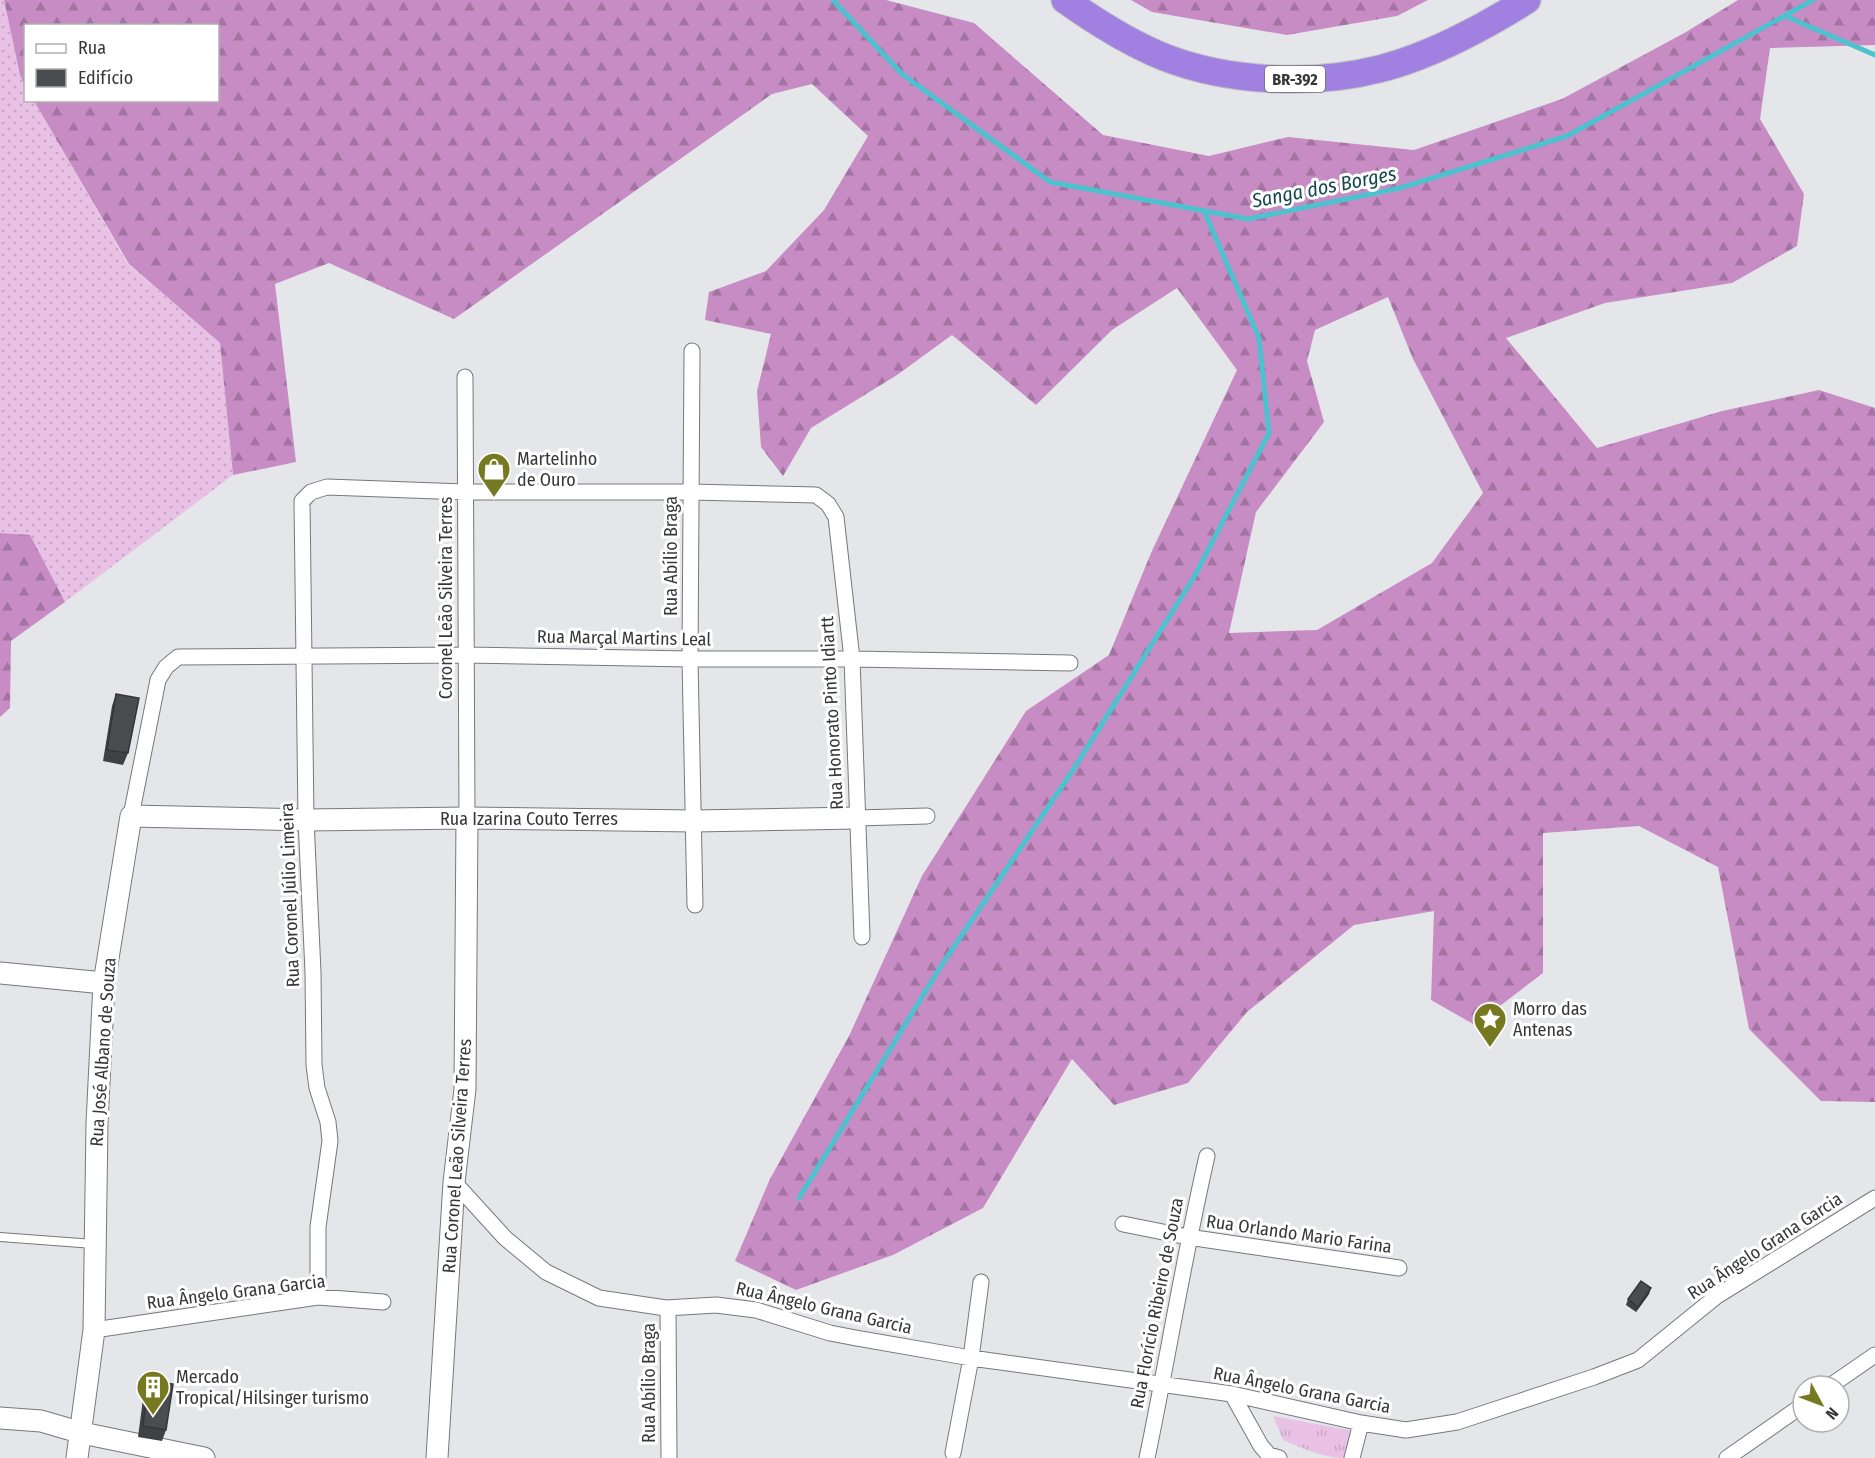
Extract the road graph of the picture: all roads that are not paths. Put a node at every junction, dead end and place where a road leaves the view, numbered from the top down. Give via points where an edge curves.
1 (1065, 0) edge
2 (1527, 0) edge
3 (692, 351) dead end
4 (465, 377) dead end
5 (465, 492) junction
6 (690, 492) junction
7 (466, 655) junction
8 (178, 657) joint
9 (303, 657) junction
10 (852, 659) junction
11 (690, 660) junction
12 (1070, 663) dead end
13 (131, 816) junction
14 (927, 816) dead end
15 (467, 818) junction
16 (857, 818) junction
17 (306, 820) junction
18 (694, 821) junction
19 (695, 904) dead end
20 (862, 937) dead end
21 (0, 973) edge
22 (104, 983) junction
23 (1207, 1156) dead end
24 (454, 1182) junction
25 (1875, 1197) edge
26 (1123, 1224) dead end
27 (0, 1237) edge
28 (1188, 1237) junction
29 (95, 1244) junction
30 (1399, 1268) dead end
31 (981, 1282) dead end
32 (318, 1298) junction
33 (382, 1302) dead end
34 (668, 1308) junction
35 (94, 1330) junction
36 (1875, 1355) edge
37 (971, 1359) junction
38 (1847, 1374) edge
39 (1162, 1385) junction
40 (1232, 1394) junction
41 (1791, 1413) edge
42 (0, 1418) edge
43 (1361, 1423) junction
44 (82, 1433) junction
45 (953, 1453) dead end
46 (77, 1458) edge
47 (204, 1458) edge
48 (437, 1458) edge
49 (669, 1458) edge
50 (1147, 1458) edge
51 (1279, 1458) edge
52 (1352, 1458) edge
53 (1727, 1458) edge

1 - 2 highway, BR-392 via 1137,45 1165,57 1236,76 1284,79 1332,77 1379,69 1475,30
3 - 6 street, Rua Abílio Braga
4 - 5 street, Coronel Leão Silveira Terres
5 - 6 street
5 - 7 street, Coronel Leão Silveira Terres
5 - 9 street, Rua Coronel Júlio Limeira via 327,487 311,492 302,501
6 - 10 street, Rua Honorato Pinto Idiartt via 816,495 828,504 836,517
6 - 11 street, Rua Abílio Braga
7 - 9 street, Rua Marçal Martins Leal
7 - 11 street, Rua Marçal Martins Leal
7 - 15 street, Coronel Leão Silveira Terres
8 - 9 street, Rua Marçal Martins Leal
8 - 13 street, Rua José Albano de Souza via 158,680
9 - 17 street, Rua Coronel Júlio Limeira
10 - 11 street, Rua Marçal Martins Leal
10 - 12 street, Rua Marçal Martins Leal
10 - 16 street, Rua Honorato Pinto Idiartt
11 - 18 street, Rua Abílio Braga
13 - 17 street, Rua Izarina Couto Terres
13 - 22 street, Rua José Albano de Souza
14 - 16 street, Rua Izarina Couto Terres
15 - 17 street, Rua Izarina Couto Terres
15 - 18 street, Rua Izarina Couto Terres
15 - 24 street, Rua Coronel Leão Silveira Terres via 465,1089
16 - 18 street, Rua Izarina Couto Terres
16 - 20 street, Rua Honorato Pinto Idiartt
17 - 32 street, Rua Coronel Júlio Limeira via 314,1065 330,1141 318,1227
18 - 19 street, Rua Abílio Braga
21 - 22 street
22 - 29 street, Rua José Albano de Souza
23 - 28 street, Rua Florício Ribeiro de Souza
24 - 34 street, Rua Ângelo Grana Garcia via 505,1238 546,1272 599,1298
24 - 48 street, Rua Coronel Leão Silveira Terres
25 - 43 street, Rua Ângelo Grana Garcia via 1717,1296 1638,1360 1457,1422 1406,1430
26 - 28 street, Rua Orlando Mario Farina
27 - 29 lane
28 - 30 street, Rua Orlando Mario Farina
28 - 39 street, Rua Florício Ribeiro de Souza
29 - 35 street, Rua José Albano de Souza
31 - 37 street
32 - 33 street, Rua Ângelo Grana Garcia
32 - 35 street, Rua Ângelo Grana Garcia
34 - 37 street, Rua Ângelo Grana Garcia via 716,1305 756,1310 830,1333
34 - 49 street, Rua Abílio Braga
35 - 44 street, Rua José Albano de Souza
36 - 38 street
37 - 39 street, Rua Ângelo Grana Garcia
37 - 45 street
39 - 40 street, Rua Ângelo Grana Garcia
39 - 50 street, Rua Florício Ribeiro de Souza
40 - 43 street, Rua Ângelo Grana Garcia
40 - 51 street via 1261,1446 1269,1455
41 - 53 street
42 - 44 street via 41,1421
43 - 52 street
44 - 46 street, Rua José Albano de Souza
44 - 47 street

